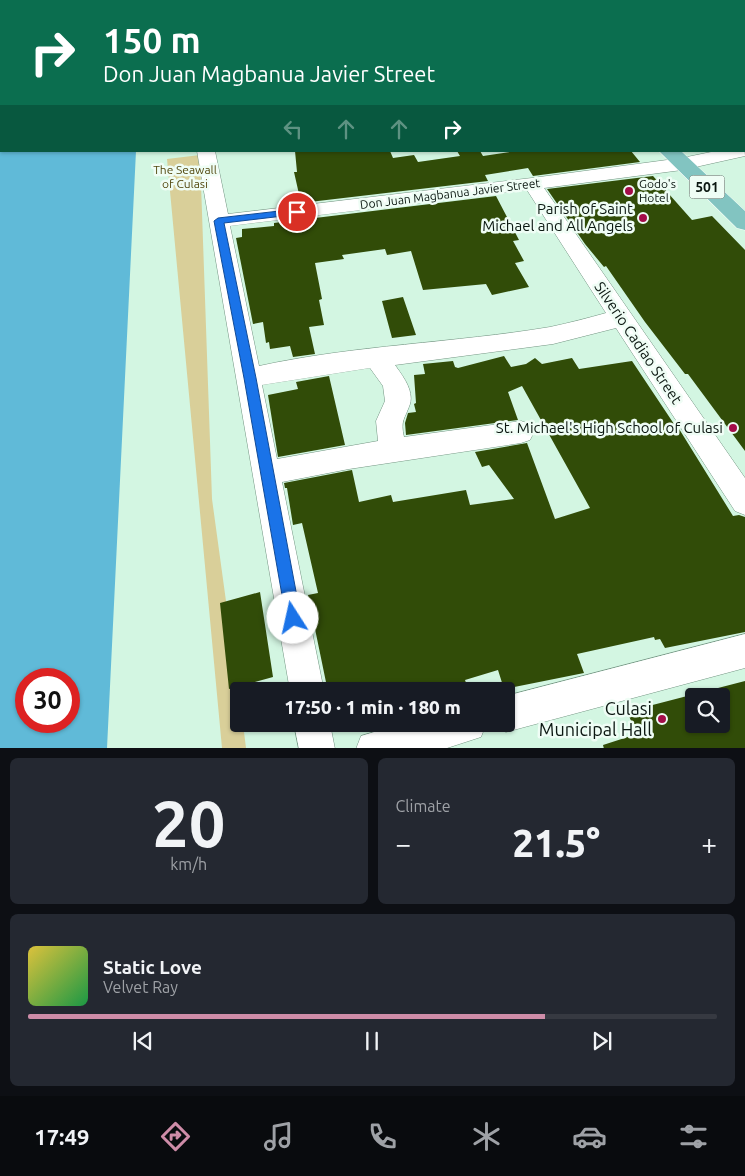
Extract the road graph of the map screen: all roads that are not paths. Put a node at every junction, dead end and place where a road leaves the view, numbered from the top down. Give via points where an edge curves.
1 (206, 152) edge
2 (734, 152) edge
3 (676, 158) edge
4 (532, 184) junction
5 (218, 221) junction
6 (745, 223) edge
7 (622, 318) junction
8 (376, 357) junction
9 (250, 378) junction
10 (521, 432) dead end
11 (394, 450) junction
12 (267, 473) junction
13 (745, 502) edge
14 (745, 651) edge
15 (304, 682) edge
16 (515, 712) edge
17 (314, 732) edge
18 (437, 732) edge
19 (317, 748) edge
20 (374, 748) edge

1 - 5 street
2 - 3 street, Don Juan Magbanua Javier Street
3 - 4 street, Don Juan Magbanua Javier Street
3 - 6 main road, 501
4 - 5 street, Don Juan Magbanua Javier Street
4 - 7 street, Silverio Cadiao Street
5 - 9 street
7 - 8 street via 516,341
7 - 13 street, Silverio Cadiao Street
8 - 9 street
8 - 11 street via 395,384 398,402 388,422
9 - 12 street
10 - 11 street
11 - 12 street
12 - 15 street
14 - 16 street
17 - 19 street
18 - 20 street

